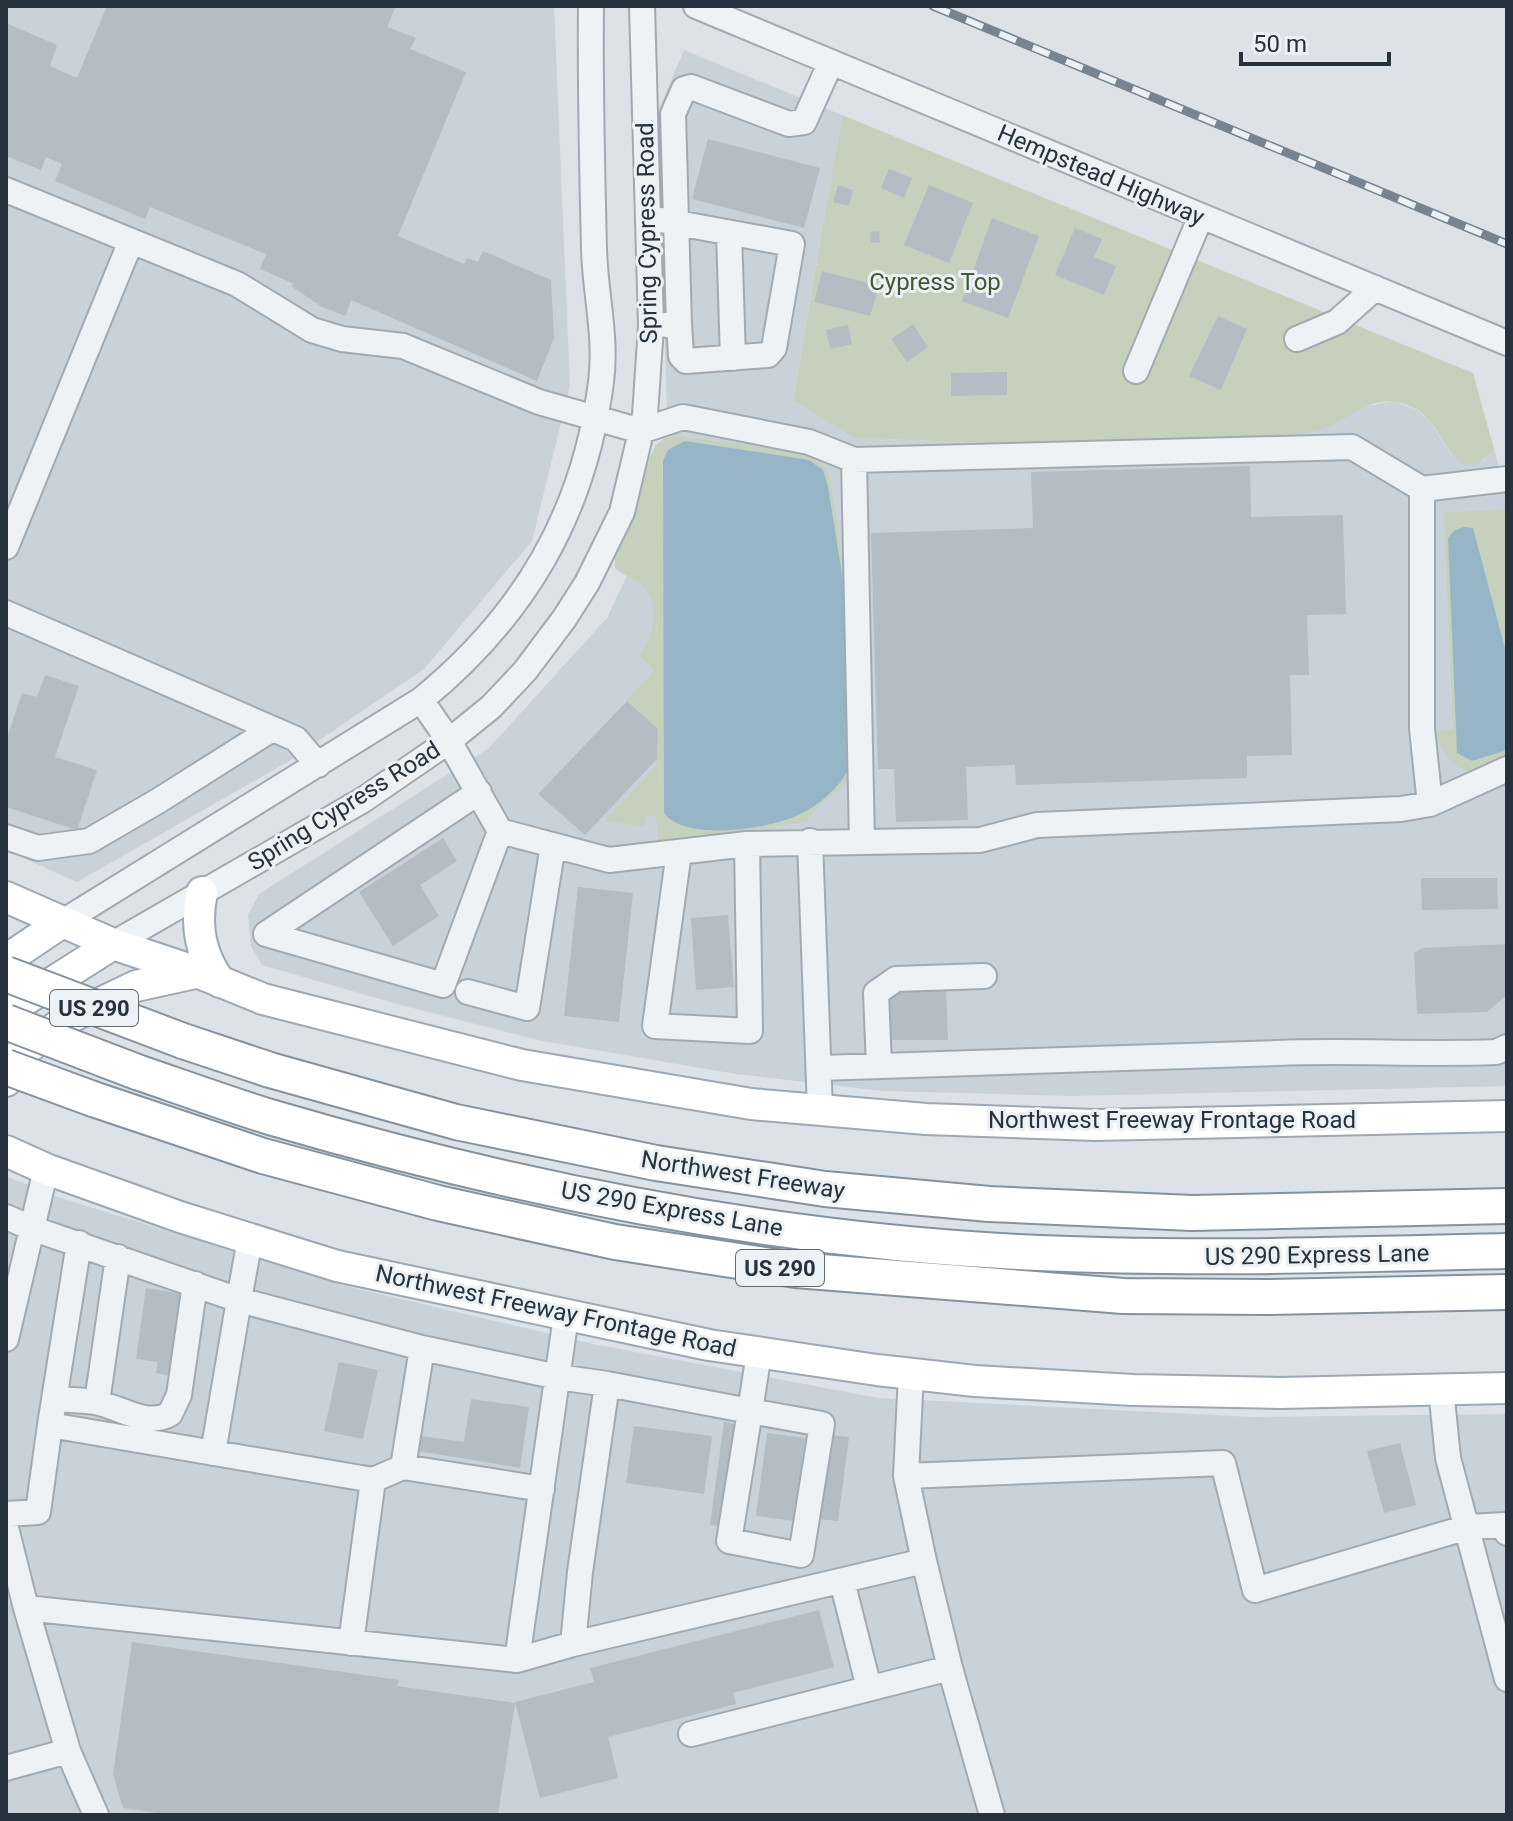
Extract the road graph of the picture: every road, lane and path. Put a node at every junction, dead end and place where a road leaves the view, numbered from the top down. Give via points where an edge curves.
1 (591, 6) edge
2 (642, 6) edge
3 (696, 6) edge
4 (831, 62) junction
5 (6, 190) edge
6 (1201, 216) junction
7 (647, 218) junction
8 (676, 223) junction
9 (729, 233) junction
10 (131, 241) junction
11 (1375, 288) junction
12 (679, 324) junction
13 (651, 326) junction
14 (1297, 339) dead end
15 (1507, 343) edge
16 (733, 358) junction
17 (1136, 371) dead end
18 (593, 419) junction
19 (641, 431) junction
20 (854, 460) junction
21 (1507, 479) edge
22 (1422, 489) junction
23 (6, 547) edge
24 (6, 613) edge
25 (421, 700) junction
26 (272, 729) junction
27 (449, 741) junction
28 (318, 765) junction
29 (1507, 769) edge
30 (479, 792) junction
31 (1430, 804) junction
32 (500, 831) junction
33 (6, 837) edge
34 (810, 841) junction
35 (862, 842) junction
36 (747, 844) junction
37 (553, 845) junction
38 (679, 852) junction
39 (202, 892) junction
40 (6, 897) edge
41 (61, 923) junction
42 (113, 944) junction
43 (6, 960) edge
44 (6, 974) edge
45 (984, 976) dead end
46 (209, 977) junction
47 (468, 992) dead end
48 (6, 1012) edge
49 (6, 1022) edge
50 (1507, 1047) edge
51 (879, 1066) junction
52 (6, 1067) edge
53 (820, 1068) junction
54 (6, 1081) edge
55 (820, 1110) junction
56 (1503, 1119) edge
57 (7, 1145) edge
58 (46, 1169) junction
59 (1497, 1206) edge
60 (6, 1217) edge
61 (34, 1229) junction
62 (250, 1239) junction
63 (79, 1243) junction
64 (1497, 1251) edge
65 (118, 1257) junction
66 (195, 1284) junction
67 (1497, 1292) edge
68 (239, 1300) junction
69 (566, 1316) junction
70 (6, 1339) edge
71 (422, 1348) junction
72 (759, 1353) junction
73 (911, 1374) junction
74 (558, 1377) junction
75 (607, 1384) junction
76 (1505, 1386) edge
77 (1441, 1389) junction
78 (55, 1399) junction
79 (97, 1402) junction
80 (750, 1411) junction
81 (50, 1425) junction
82 (213, 1453) junction
83 (403, 1467) junction
84 (906, 1476) junction
85 (373, 1480) junction
86 (542, 1489) junction
87 (6, 1514) edge
88 (1468, 1527) junction
89 (6, 1528) edge
90 (1507, 1533) edge
91 (801, 1555) junction
92 (924, 1561) junction
93 (842, 1581) junction
94 (815, 1588) junction
95 (26, 1608) junction
96 (1502, 1634) edge
97 (351, 1643) junction
98 (573, 1644) junction
99 (517, 1660) junction
100 (950, 1668) junction
101 (1507, 1679) edge
102 (869, 1688) junction
103 (691, 1734) dead end
104 (68, 1751) junction
105 (6, 1768) edge
106 (96, 1815) edge
107 (992, 1815) edge

1 - 18 street, Spring Cypress Road via 594,254 601,326 601,380
2 - 7 street, Spring Cypress Road
3 - 4 street, Hempstead Highway
4 - 6 street, Hempstead Highway
4 - 8 street via 804,122 789,124 691,87 684,89 673,114
5 - 10 street
6 - 11 street, Hempstead Highway
6 - 17 street
7 - 8 street
7 - 13 street, Spring Cypress Road
8 - 9 street
8 - 12 street
9 - 16 street
9 - 16 street via 792,244 774,348 768,355
10 - 18 street via 237,284 312,330 403,346
10 - 23 street
11 - 14 street via 1337,322
11 - 15 street, Hempstead Highway
12 - 13 street
12 - 16 street via 686,361
13 - 19 street, Spring Cypress Road
18 - 19 street
18 - 25 street, Spring Cypress Road via 575,495 544,558 487,638
19 - 20 street via 683,417 809,442
19 - 27 street, Spring Cypress Road via 622,512 587,583 525,671
20 - 22 street via 1352,447
20 - 35 street
21 - 22 street
22 - 31 street via 1422,729
24 - 26 street
25 - 27 street
25 - 28 street, Spring Cypress Road
26 - 28 street via 296,739
26 - 33 street via 89,841 38,848
27 - 30 street
27 - 39 street, Spring Cypress Road via 363,800
28 - 41 street, Spring Cypress Road
29 - 31 street
30 - 32 street
30 - 32 street via 266,934 443,985
31 - 35 street via 1037,825 980,840
32 - 37 street
34 - 35 street
34 - 36 street
34 - 53 street
36 - 38 street
36 - 38 street via 750,1031 655,1026
37 - 38 street via 609,860
37 - 47 street via 527,1008
39 - 42 street, Spring Cypress Road
39 - 46 main road via 198,919
40 - 41 main road, Northwest Freeway Frontage Road
41 - 42 main road, Northwest Freeway Frontage Road
41 - 43 main road, Spring Cypress Road
42 - 46 main road, Northwest Freeway Frontage Road
42 - 48 main road, Spring Cypress Road
44 - 59 highway, Northwest Freeway / US 290, bridge via 270,1070 456,1122 656,1163 825,1189 989,1204 1192,1213
45 - 51 street via 896,979 876,993
46 - 54 main road via 136,986 69,1018 18,1055
46 - 55 main road, Northwest Freeway Frontage Road via 263,999 522,1065 751,1104
49 - 64 highway, US 290 Express Lane, bridge via 268,1116 418,1157 704,1217 1016,1252 1167,1257
50 - 51 street via 1434,1054 1321,1052
51 - 53 street
52 - 67 highway, US 290, bridge via 263,1156 438,1203 603,1239 772,1267 1123,1296
53 - 55 street
55 - 56 main road, Northwest Freeway Frontage Road via 1095,1125
57 - 58 main road, Northwest Freeway Frontage Road
58 - 61 street
58 - 62 main road, Northwest Freeway Frontage Road
60 - 61 street
61 - 63 street
61 - 70 street
62 - 68 street
62 - 69 main road, Northwest Freeway Frontage Road via 337,1266
63 - 65 street
63 - 78 street
65 - 66 street
65 - 79 street
66 - 68 street
66 - 79 street via 179,1395 170,1414 156,1419 136,1416
68 - 71 street
68 - 82 street
69 - 72 main road, Northwest Freeway Frontage Road
69 - 74 street
71 - 74 street
71 - 83 street
72 - 73 main road, Northwest Freeway Frontage Road
72 - 80 street
73 - 77 main road, Northwest Freeway Frontage Road via 1133,1390
73 - 84 street
74 - 75 street
74 - 86 street
75 - 80 street
75 - 98 street
76 - 77 main road, Northwest Freeway Frontage Road
77 - 88 street via 1448,1458
78 - 79 street
78 - 81 street
80 - 91 street via 729,1541
80 - 91 street via 822,1424
81 - 82 street
81 - 87 street via 38,1512
82 - 85 street
83 - 85 street
83 - 86 street
84 - 88 street via 1223,1463 1255,1590
84 - 92 street
85 - 97 street
86 - 99 street
88 - 90 street via 1505,1525
88 - 96 street
89 - 95 street
91 - 94 street
92 - 93 street
92 - 100 street
93 - 94 street
93 - 102 street
94 - 98 street
95 - 97 street
95 - 104 street
96 - 101 street
97 - 99 street
98 - 99 street
100 - 102 street
100 - 107 street
102 - 103 street
104 - 105 street
104 - 106 street

